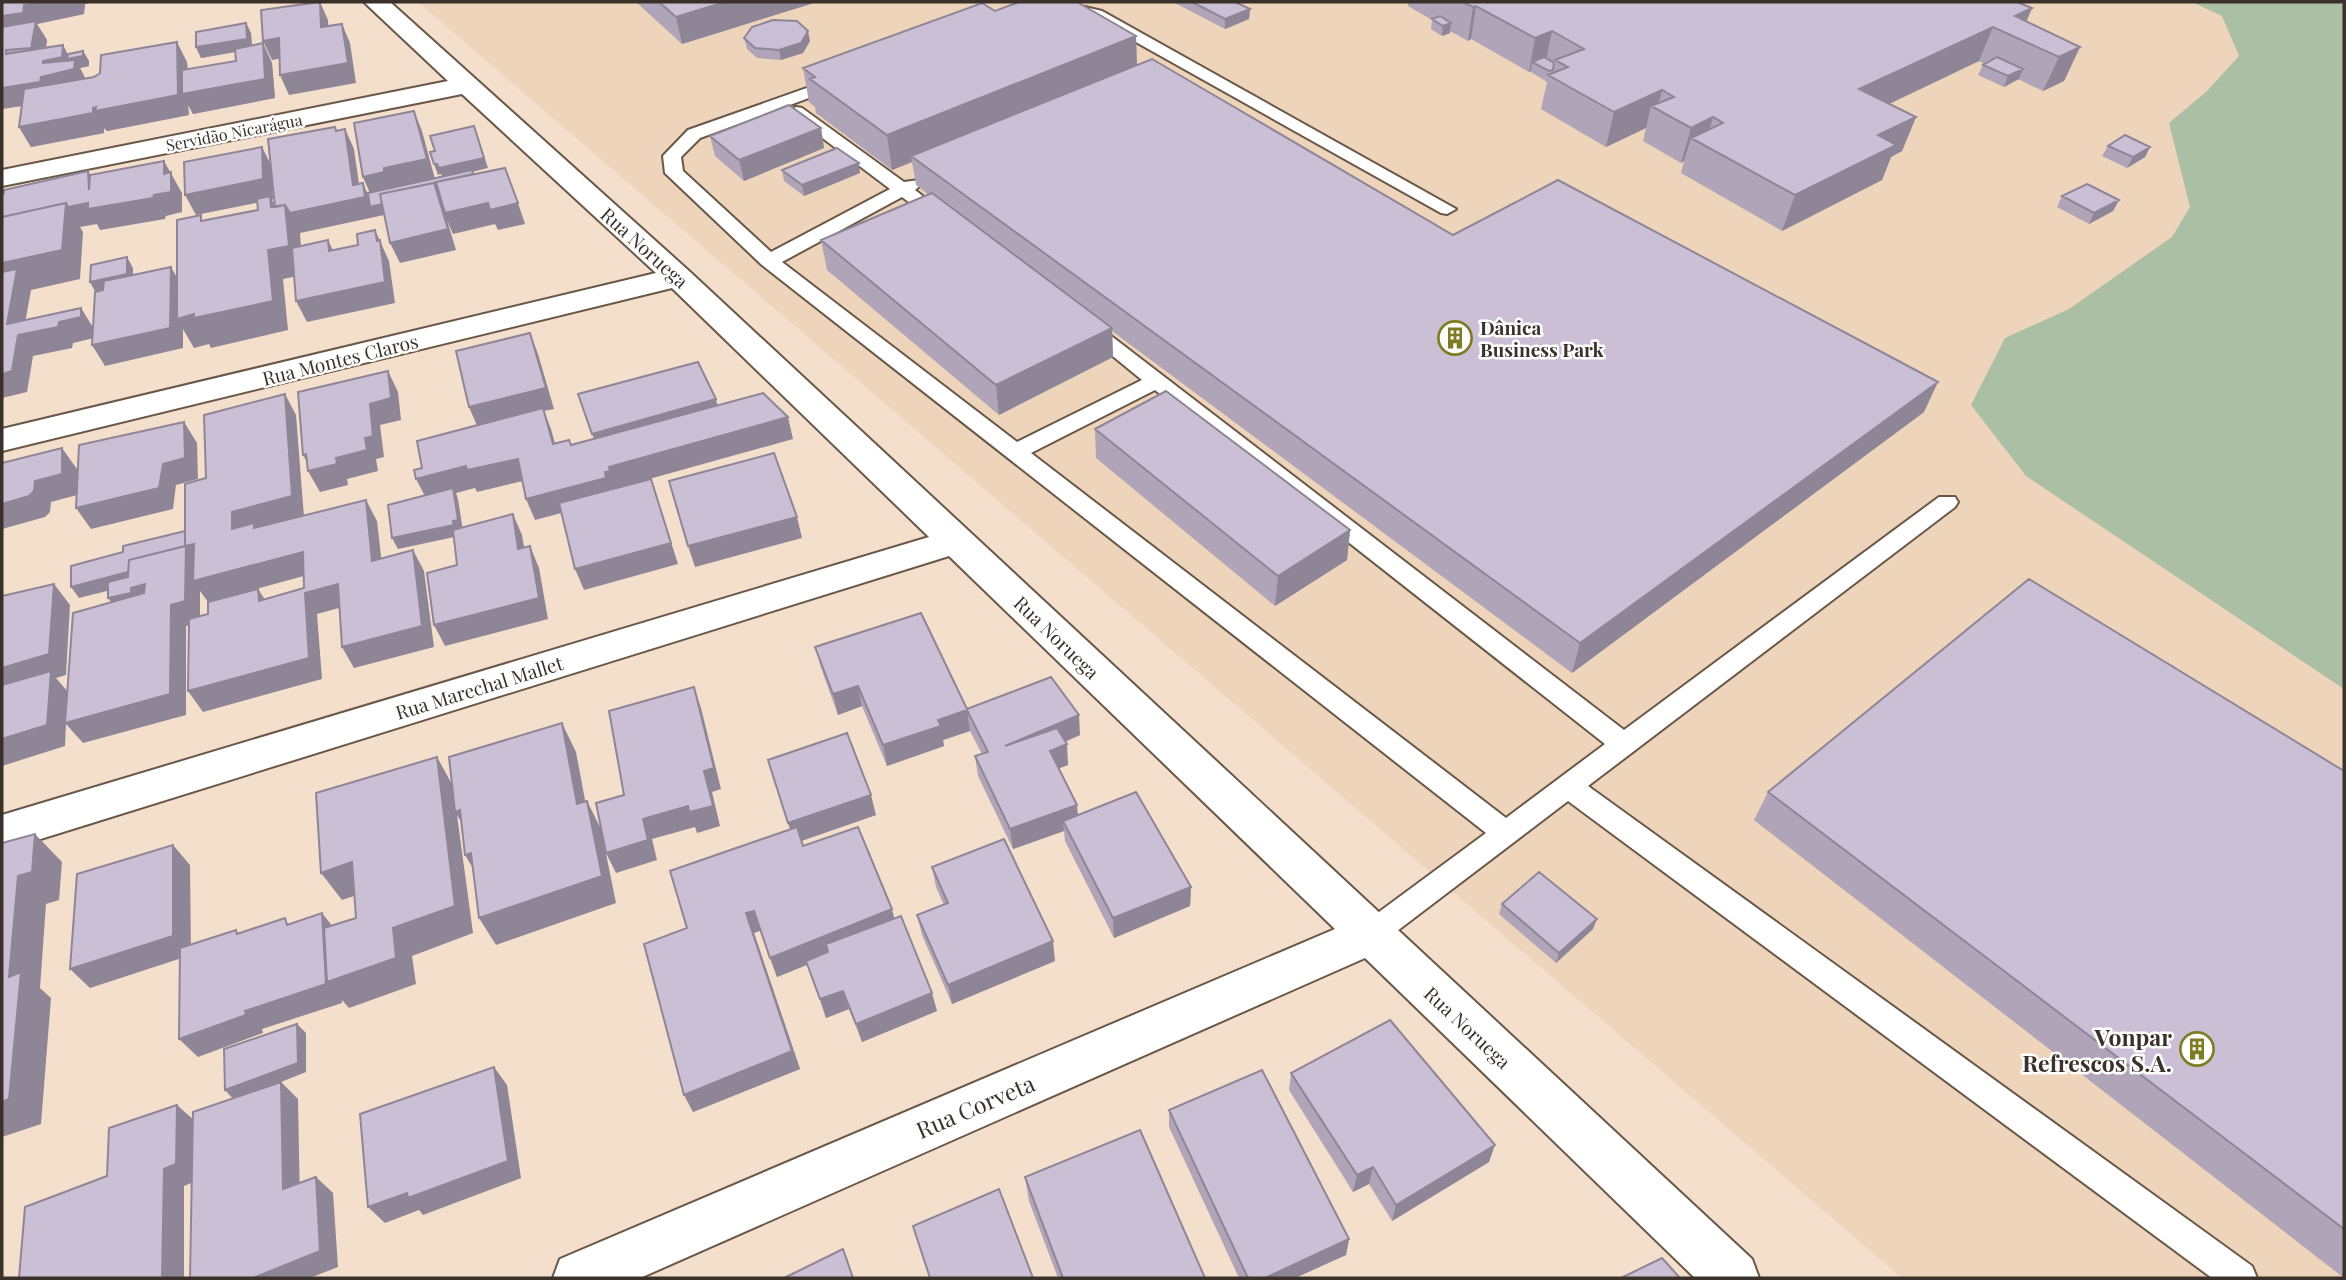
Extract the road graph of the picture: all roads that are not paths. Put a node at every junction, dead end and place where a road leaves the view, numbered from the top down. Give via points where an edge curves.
1 (376, 2) edge
2 (1063, 10) edge
3 (1185, 63) junction
4 (860, 73) edge
5 (1161, 74) edge
6 (467, 85) junction
7 (782, 102) junction
8 (2, 178) edge
9 (926, 178) edge
10 (901, 188) junction
11 (1447, 209) dead end
12 (957, 230) edge
13 (769, 261) junction
14 (678, 277) junction
15 (1069, 313) edge
16 (1158, 380) junction
17 (2, 440) edge
18 (1016, 452) junction
19 (1947, 502) dead end
20 (957, 541) junction
21 (1624, 744) junction
22 (1568, 786) junction
23 (2, 833) edge
24 (1506, 833) junction
25 (1370, 935) junction
26 (579, 1278) edge
27 (1733, 1278) edge
28 (2240, 1278) edge

1 - 6 street, Rua Noruega
2 - 3 lane via 1097,14
3 - 5 lane
3 - 11 lane
4 - 7 lane
6 - 8 street, Servidão Nicarágua
6 - 14 street, Rua Noruega
7 - 10 lane
7 - 13 lane via 694,134 672,156 674,173
9 - 10 lane
10 - 12 lane
10 - 13 lane
13 - 18 lane
14 - 17 street, Rua Montes Claros
14 - 20 street, Rua Noruega
15 - 16 lane
16 - 18 lane
16 - 21 lane
18 - 24 lane
19 - 21 lane
20 - 23 street, Rua Marechal Mallet
20 - 25 street, Rua Noruega
21 - 22 lane
22 - 24 lane
22 - 28 lane
24 - 25 lane
25 - 26 street, Rua Corveta
25 - 27 street, Rua Noruega

